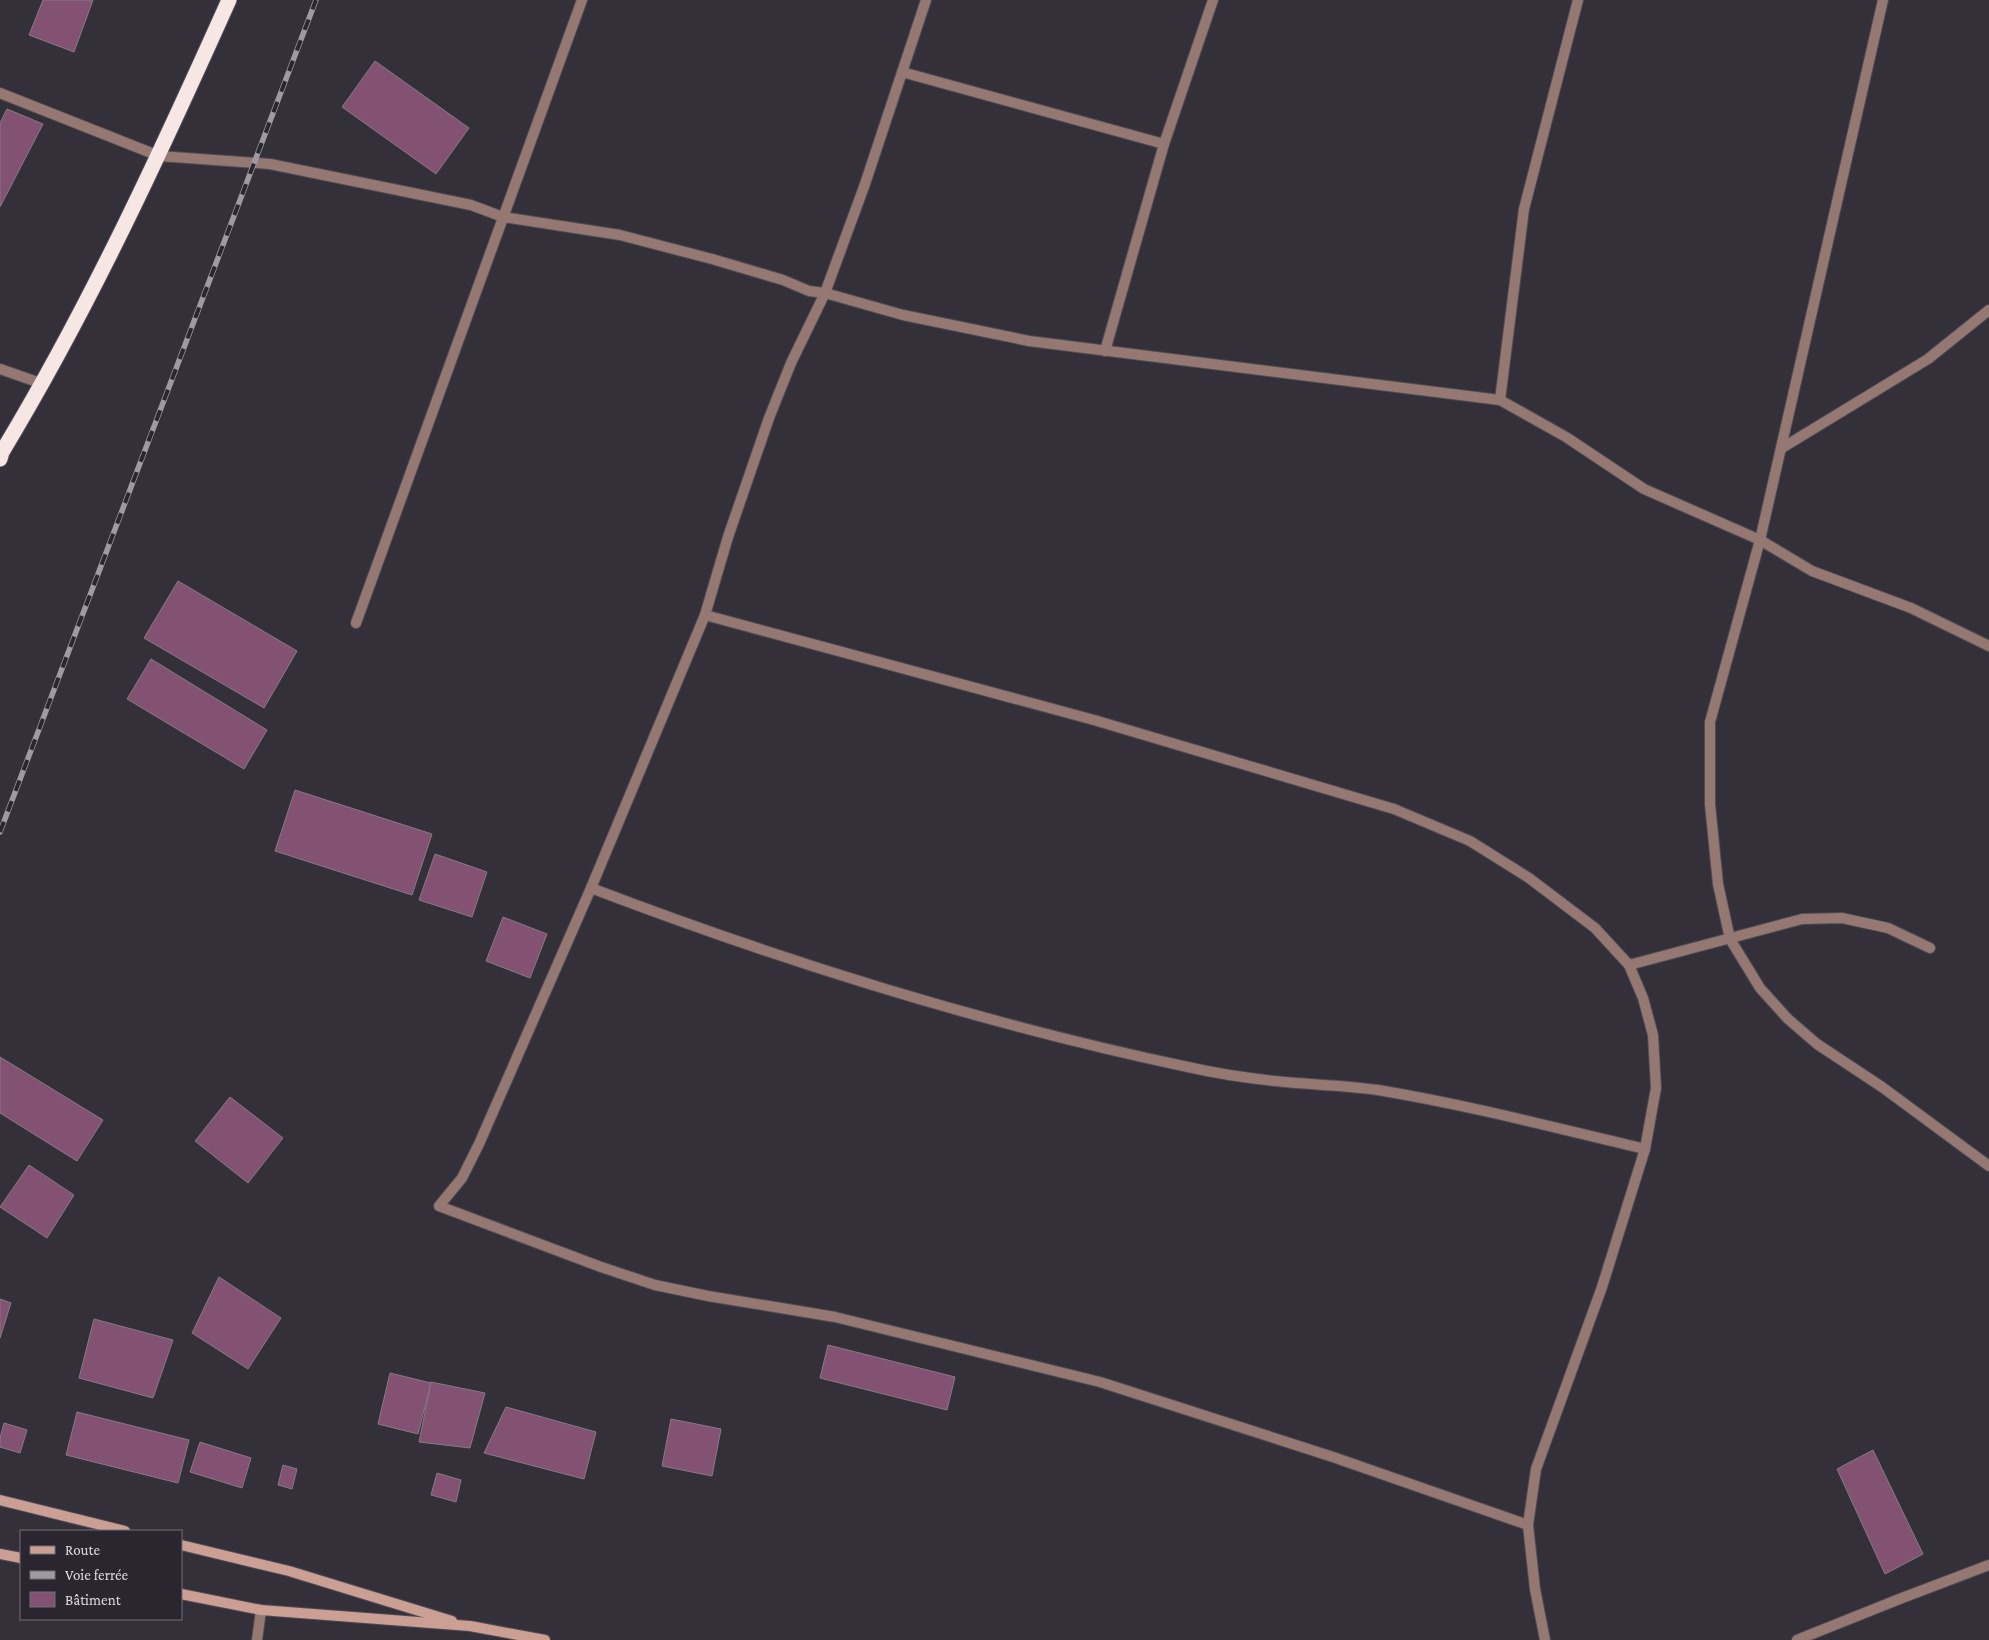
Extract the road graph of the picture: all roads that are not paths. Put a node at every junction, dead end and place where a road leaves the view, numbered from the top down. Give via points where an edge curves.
1 (229, 0) edge
2 (582, 0) edge
3 (926, 0) edge
4 (1213, 0) edge
5 (1578, 0) edge
6 (1883, 0) edge
7 (902, 72) junction
8 (0, 93) edge
9 (1164, 144) junction
10 (159, 156) junction
11 (503, 217) junction
12 (825, 293) junction
13 (1989, 310) edge
14 (1105, 351) junction
15 (0, 369) edge
16 (43, 384) junction
17 (1500, 400) junction
18 (1782, 448) junction
19 (1, 455) edge
20 (1760, 540) junction
21 (705, 615) junction
22 (356, 623) dead end
23 (1989, 646) edge
24 (591, 888) junction
25 (1730, 939) junction
26 (1930, 948) dead end
27 (1629, 965) junction
28 (1645, 1150) junction
29 (1989, 1166) edge
30 (0, 1500) edge
31 (1528, 1525) junction
32 (122, 1530) edge
33 (182, 1545) edge
34 (0, 1554) edge
35 (20, 1558) edge
36 (1989, 1565) edge
37 (182, 1594) edge
38 (261, 1610) junction
39 (470, 1626) junction
40 (256, 1640) edge
41 (545, 1640) edge
42 (1545, 1640) edge
43 (1797, 1640) edge

1 - 10 highway
2 - 11 street
3 - 7 street
4 - 9 street
5 - 17 street via 1524,209
6 - 18 street
7 - 9 street
7 - 12 street
8 - 10 street
9 - 14 street
10 - 11 street via 270,164 471,205
10 - 16 highway
11 - 12 street via 620,235
11 - 22 street
12 - 14 street via 903,315 1029,341
12 - 21 street via 769,418
13 - 18 street via 1928,359
14 - 17 street
15 - 16 street
16 - 19 highway
17 - 20 street via 1566,437 1644,489
18 - 20 street
20 - 23 street via 1812,571 1911,608
20 - 25 street via 1710,722 1710,804 1718,884
21 - 24 street
21 - 27 street via 1094,720 1394,809 1470,842 1528,878 1595,928
24 - 28 street via 837,975 1023,1029 1190,1068 1291,1083 1374,1090 1450,1103
24 - 31 street via 462,1178 439,1206 655,1285 835,1317 1100,1382 1333,1457
25 - 26 street via 1802,919 1842,918 1888,928
25 - 27 street
25 - 29 street via 1760,988 1788,1019 1817,1044
27 - 28 street via 1654,1035 1656,1088
28 - 31 street via 1602,1287 1536,1469
30 - 32 main road
31 - 42 street
33 - 39 main road via 289,1571
34 - 35 main road
36 - 43 street
37 - 38 main road
38 - 39 main road
38 - 40 street
39 - 41 main road

